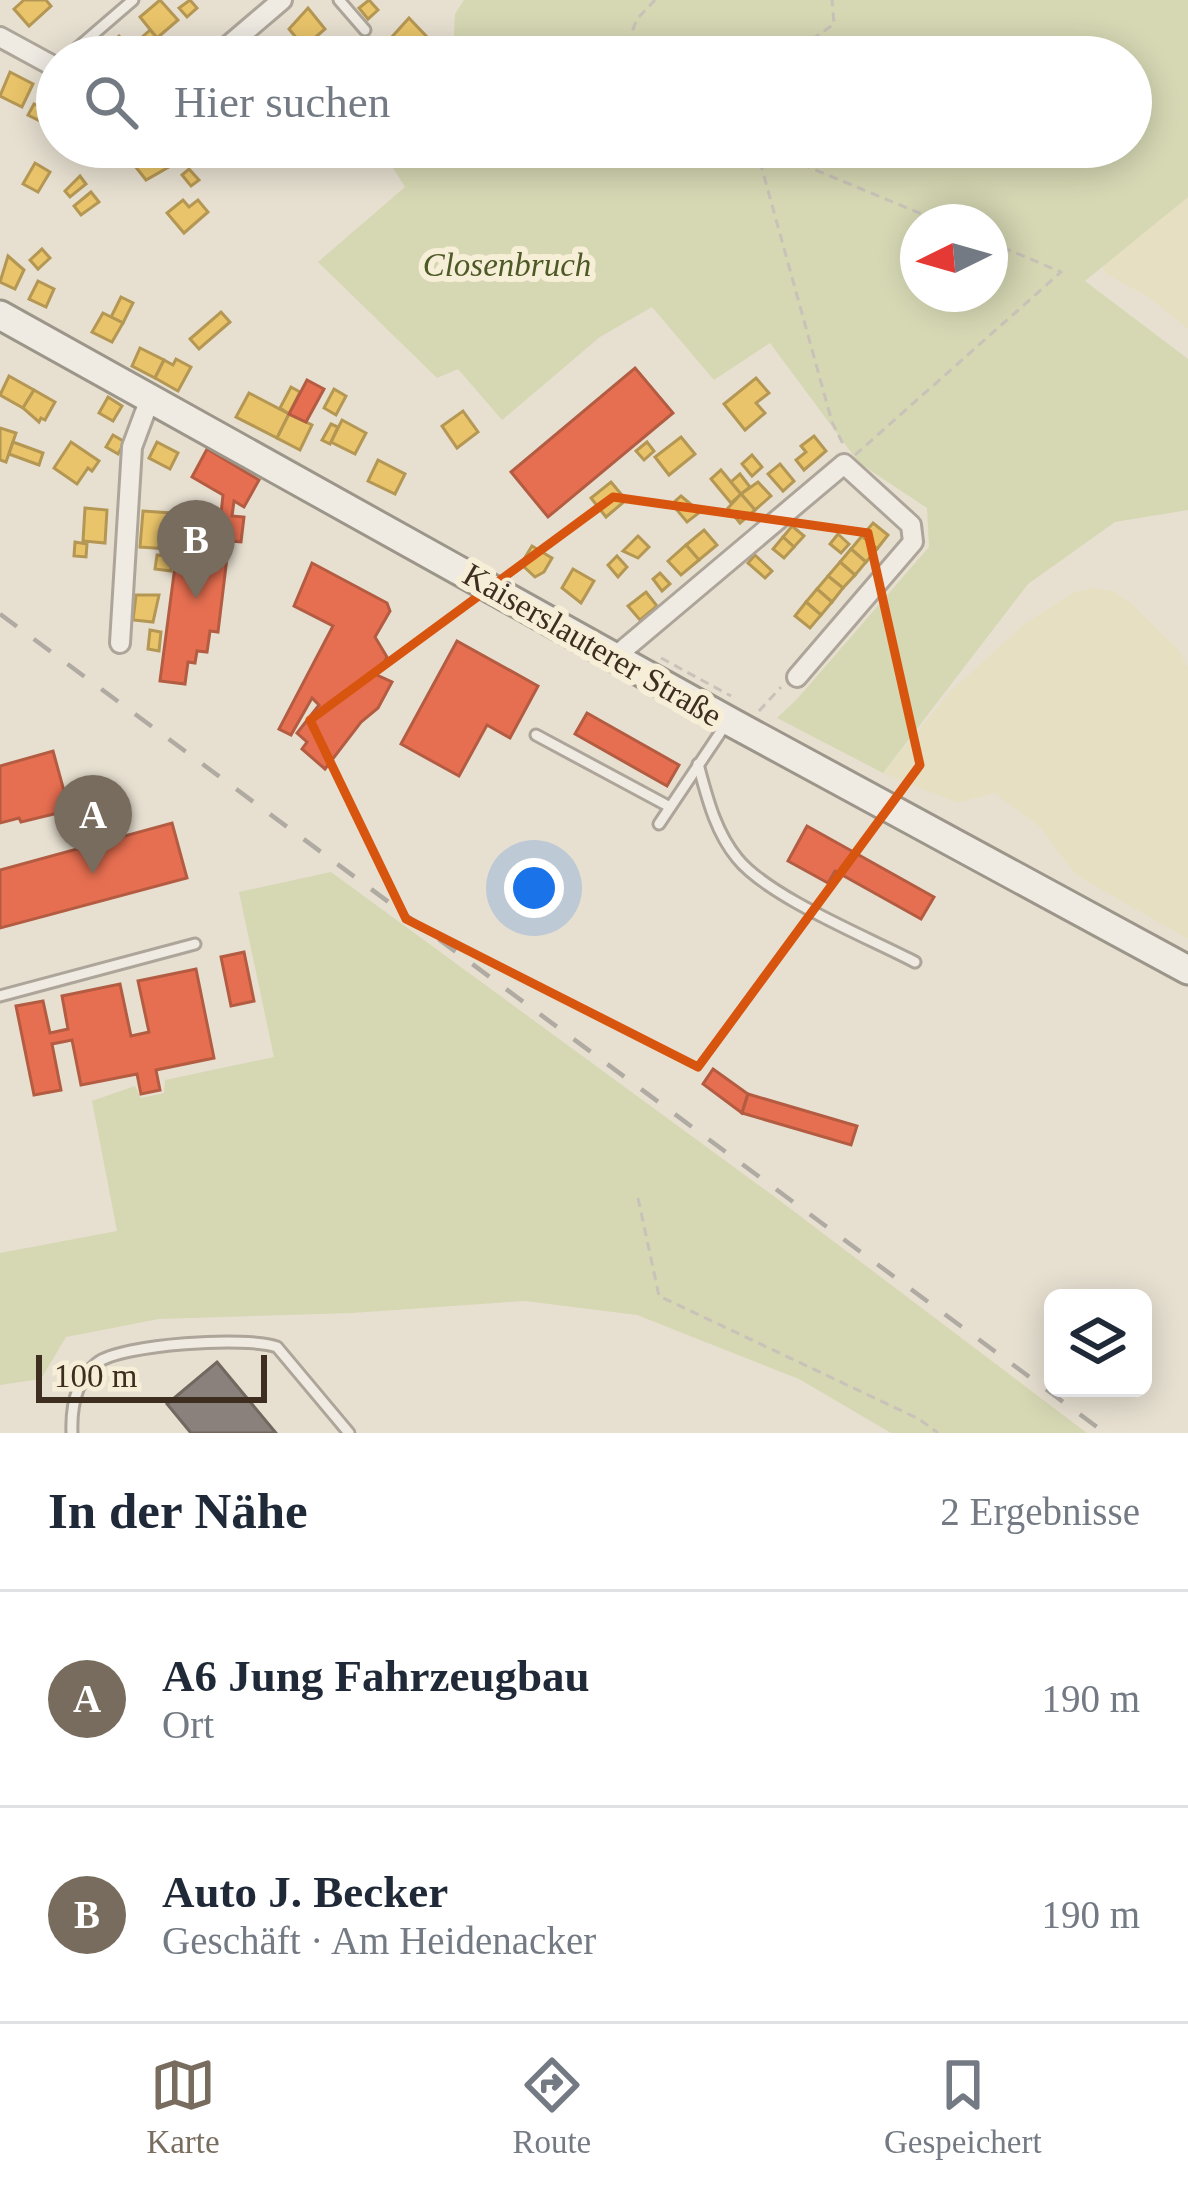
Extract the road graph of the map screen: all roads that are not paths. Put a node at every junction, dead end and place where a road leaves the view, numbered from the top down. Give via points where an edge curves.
1 (133, 0) edge
2 (282, 0) edge
3 (339, 0) edge
4 (365, 30) dead end
5 (91, 36) edge
6 (240, 36) edge
7 (0, 38) edge
8 (36, 54) edge
9 (0, 315) edge
10 (151, 396) junction
11 (120, 643) dead end
12 (616, 656) junction
13 (797, 677) road end
14 (729, 721) junction
15 (536, 735) dead end
16 (698, 764) junction
17 (670, 807) junction
18 (659, 824) dead end
19 (195, 944) dead end
20 (916, 962) dead end
21 (1188, 970) edge
22 (0, 996) edge
23 (72, 1433) edge
24 (349, 1433) edge

1 - 5 lane
2 - 6 street
3 - 4 lane
7 - 8 street
9 - 10 main road, Kaiserslauterer Straße
10 - 11 street via 132,447
10 - 12 main road, Kaiserslauterer Straße
12 - 13 street via 844,464 911,526 913,542
12 - 14 main road, Kaiserslauterer Straße
14 - 16 lane
14 - 21 main road, Kaiserslauterer Straße
15 - 17 lane
16 - 17 lane
16 - 20 lane via 711,812 739,860 782,892
17 - 18 lane
19 - 22 lane
23 - 24 lane via 74,1398 104,1358 239,1341 277,1347

